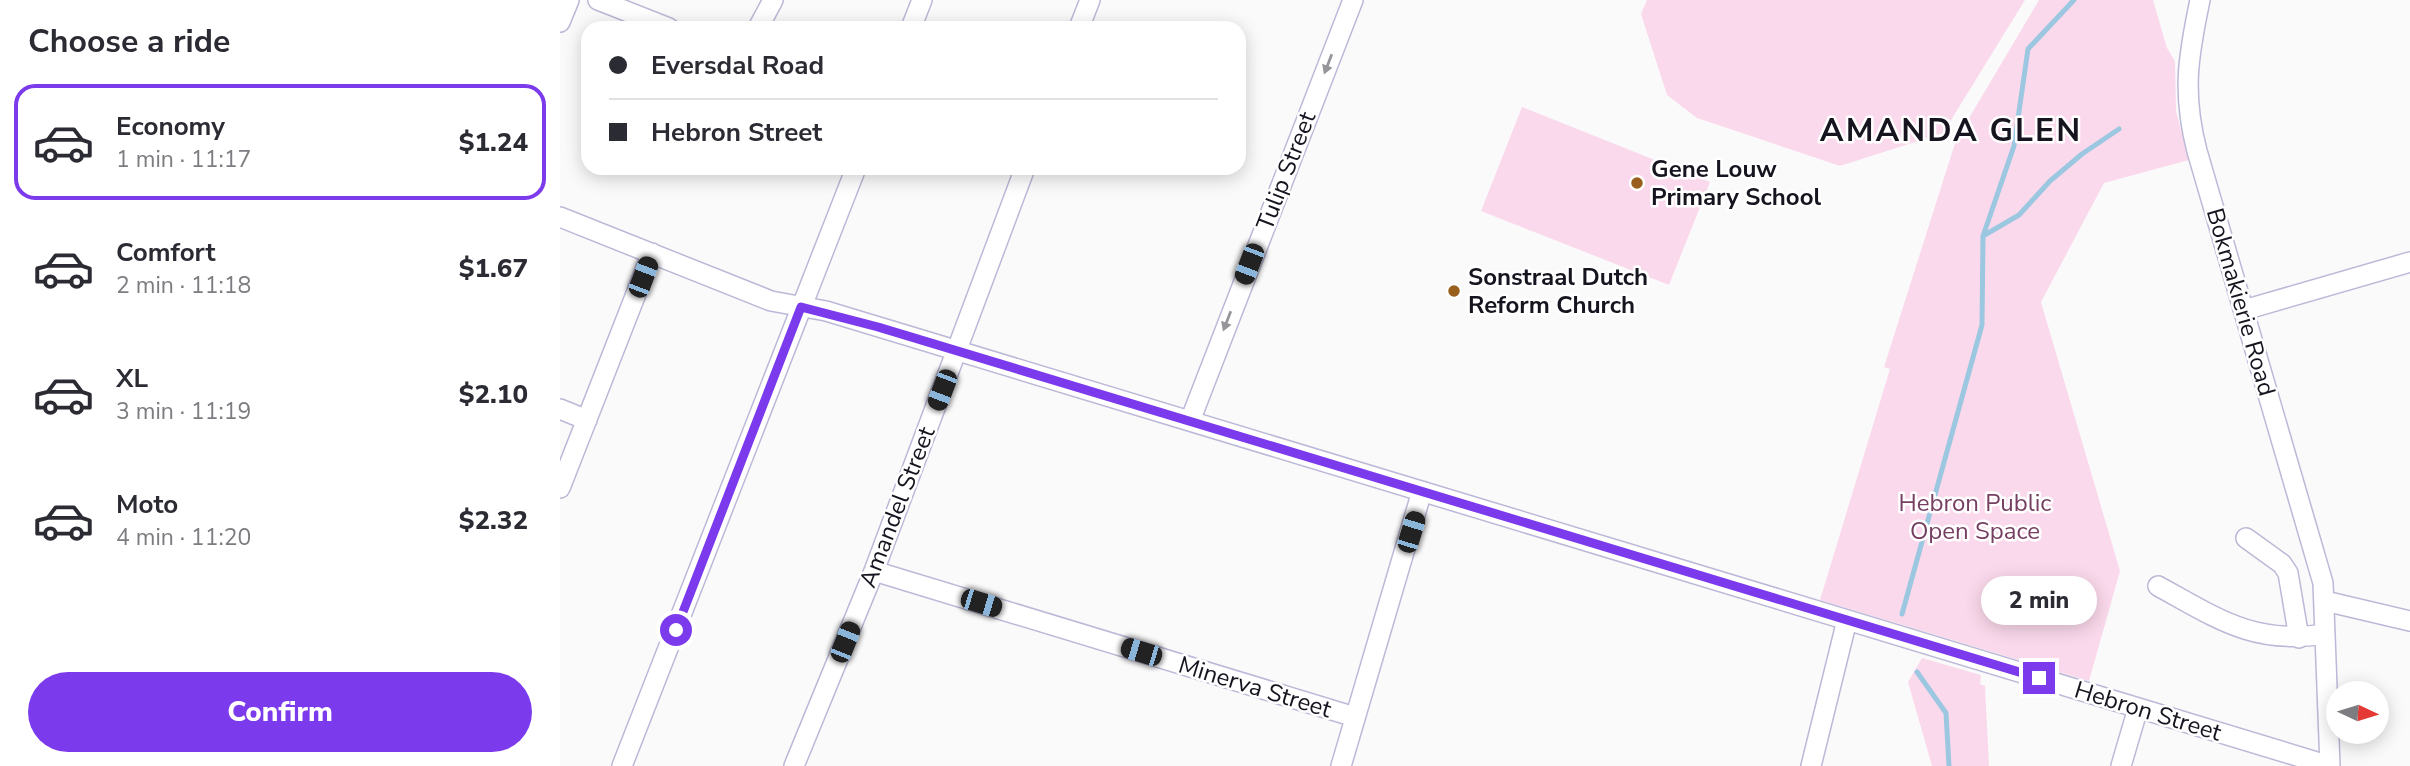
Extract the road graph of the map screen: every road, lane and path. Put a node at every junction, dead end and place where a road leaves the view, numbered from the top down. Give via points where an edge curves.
1 (569, 0) edge
2 (598, 0) edge
3 (773, 0) edge
4 (922, 0) edge
5 (1090, 0) edge
6 (1353, 0) edge
7 (2200, 0) edge
8 (651, 21) edge
9 (762, 21) edge
10 (914, 21) edge
11 (1082, 21) edge
12 (560, 22) edge
13 (853, 175) edge
14 (1022, 175) edge
15 (560, 217) edge
16 (652, 253) junction
17 (2410, 262) edge
18 (801, 307) junction
19 (2244, 310) junction
20 (956, 351) junction
21 (560, 409) edge
22 (587, 420) junction
23 (1190, 421) junction
24 (560, 488) edge
25 (1422, 491) junction
26 (2246, 538) dead end
27 (874, 571) junction
28 (2158, 586) dead end
29 (2325, 601) junction
30 (1847, 620) junction
31 (2410, 621) edge
32 (2325, 634) junction
33 (2299, 638) junction
34 (2138, 708) junction
35 (1354, 717) junction
36 (801, 764) edge
37 (622, 766) edge
38 (1341, 766) edge
39 (1811, 766) edge
40 (2121, 766) edge
41 (2330, 766) edge

1 - 12 street
2 - 8 street
3 - 9 street
4 - 10 street
5 - 11 street
6 -> 23 street, Tulip Street
7 - 19 street, Bokmakierie Road via 2188,54 2187,105
13 - 18 street
14 - 20 street, Amandel Street
15 - 16 street, Hebron Street
16 - 18 street, Hebron Street via 771,301
16 - 22 street
17 - 19 street
18 - 20 street, Hebron Street
18 - 37 street
19 - 29 street, Bokmakierie Road
20 - 23 street, Hebron Street
20 - 27 street, Amandel Street
21 - 22 street
22 - 24 street
23 - 25 street, Hebron Street
25 - 30 street, Hebron Street
25 - 35 street
26 - 33 street via 2285,569
27 - 35 street, Minerva Street
27 - 36 street, Amandel Street
28 - 33 street via 2225,622 2273,637
29 - 31 street
29 - 32 street, Bokmakierie Road
30 - 34 street, Hebron Street
30 - 39 street
32 - 33 street
32 - 41 street, Bokmakierie Road
34 - 40 street
34 - 41 street, Hebron Street
35 - 38 street

